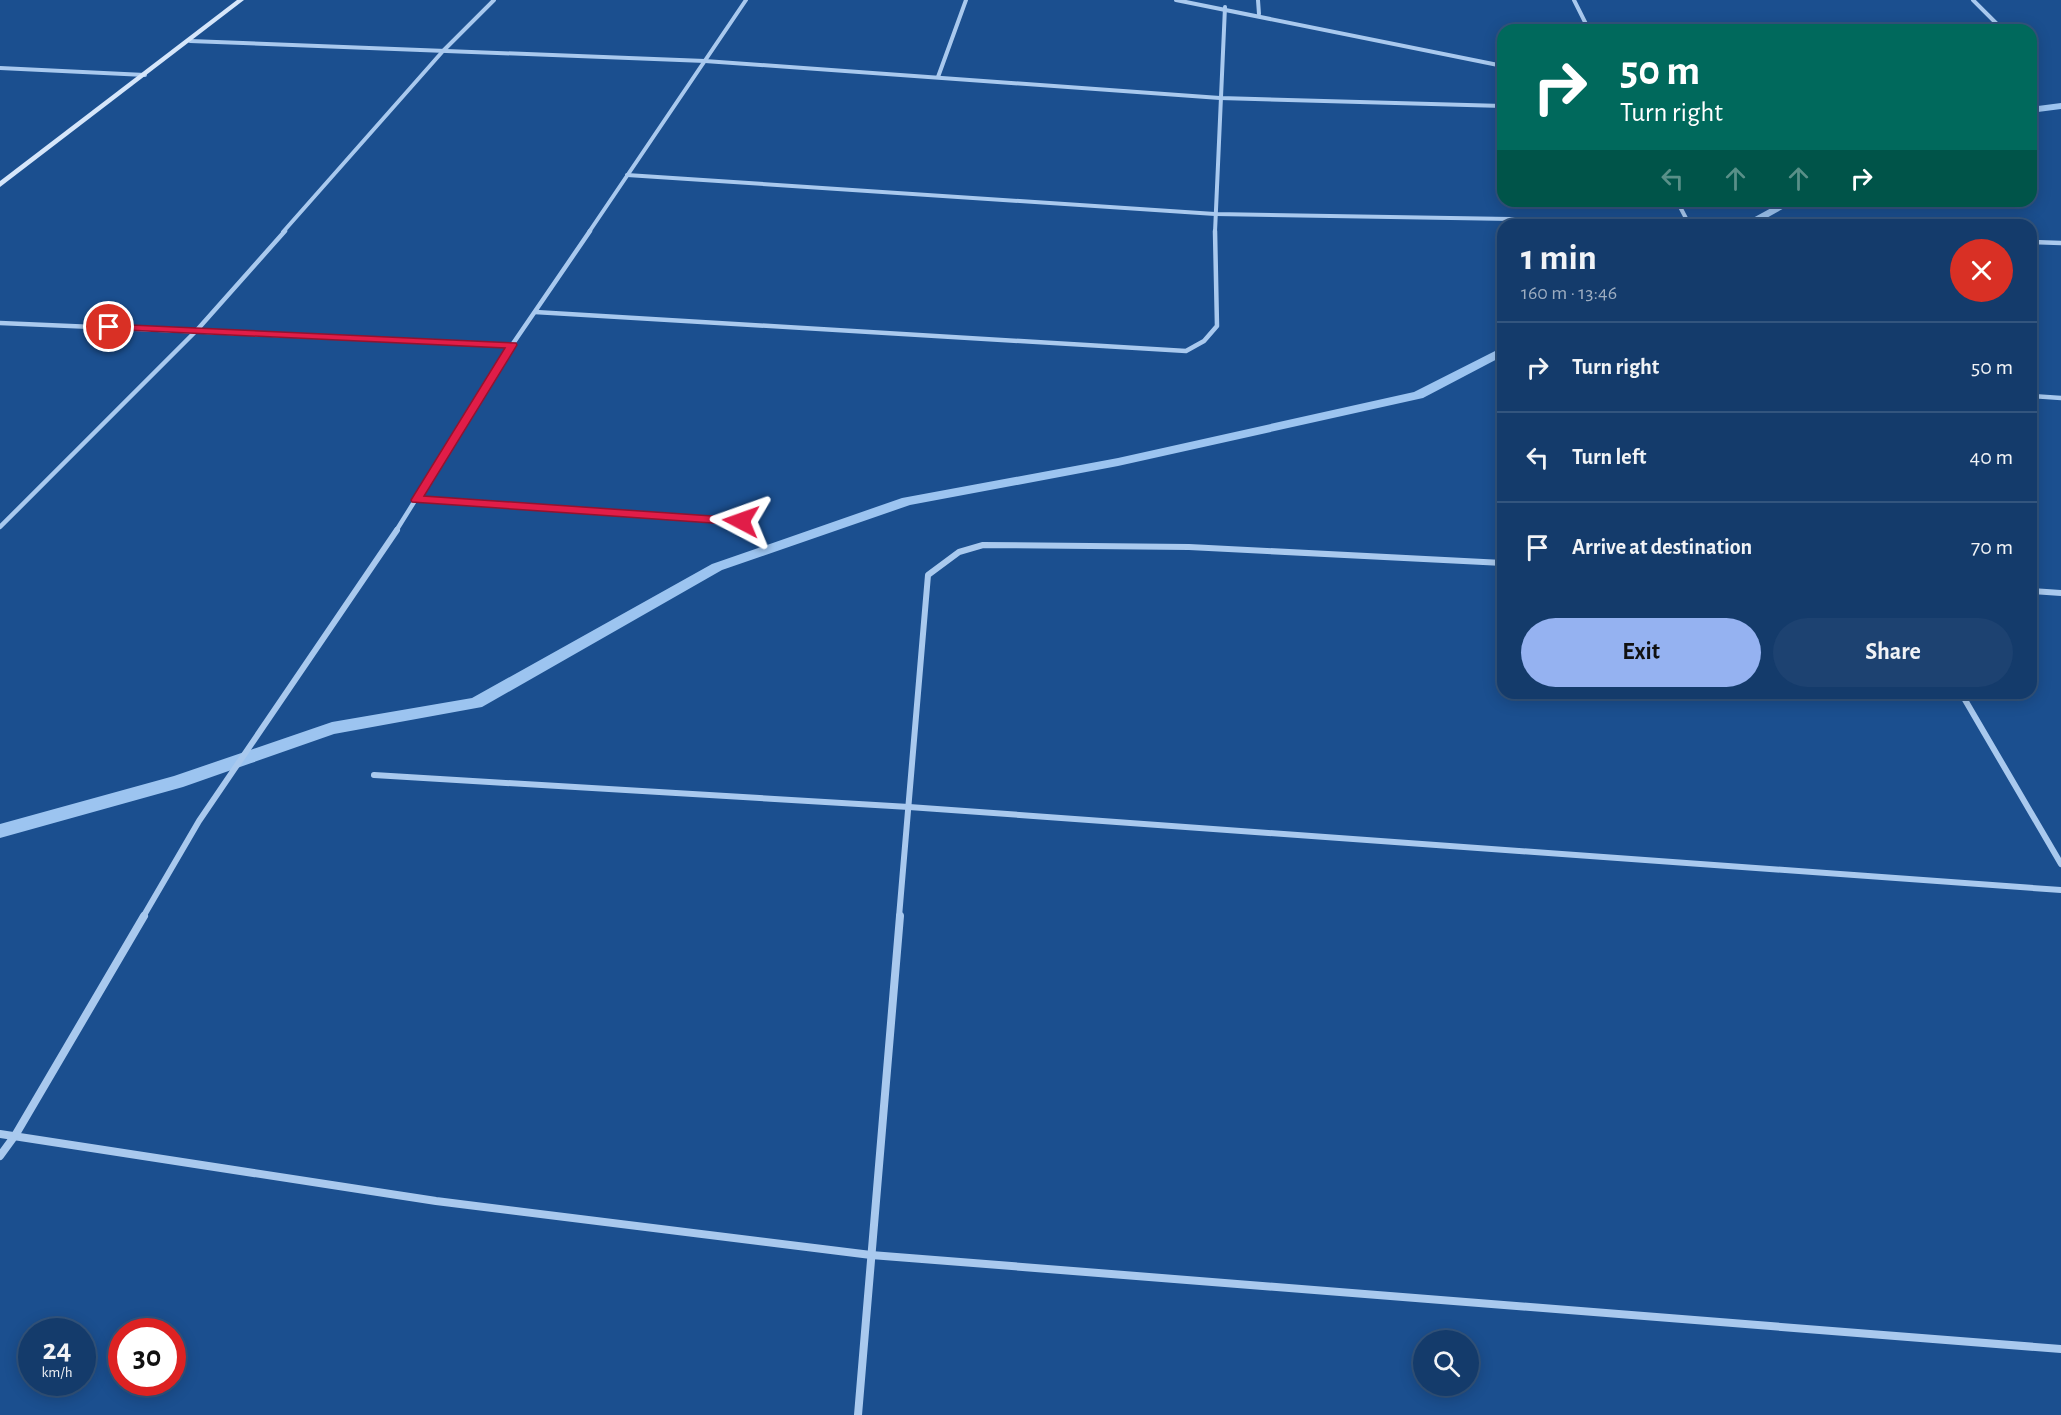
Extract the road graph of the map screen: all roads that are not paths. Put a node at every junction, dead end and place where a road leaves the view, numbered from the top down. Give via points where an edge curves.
1 (241, 0) edge
2 (494, 0) edge
3 (746, 0) edge
4 (966, 0) edge
5 (1176, 0) edge
6 (1258, 0) edge
7 (1574, 0) edge
8 (1972, 0) edge
9 (1225, 7) junction
10 (1259, 14) junction
11 (1586, 24) edge
12 (1997, 24) dead end
13 (190, 41) junction
14 (443, 51) junction
15 (705, 60) junction
16 (1497, 65) edge
17 (0, 68) edge
18 (145, 75) junction
19 (938, 77) junction
20 (1220, 98) junction
21 (1497, 106) edge
22 (627, 175) junction
23 (0, 185) edge
24 (1215, 214) junction
25 (1497, 219) edge
26 (2037, 242) edge
27 (2061, 243) edge
28 (535, 312) junction
29 (0, 323) edge
30 (197, 330) junction
31 (512, 345) junction
32 (2037, 396) edge
33 (2061, 398) edge
34 (417, 500) junction
35 (741, 521) dead end
36 (0, 527) edge
37 (1497, 563) edge
38 (2037, 591) edge
39 (2061, 593) edge
40 (1965, 699) edge
41 (374, 775) dead end
42 (909, 807) junction
43 (2061, 864) edge
44 (2061, 890) edge
45 (0, 1134) edge
46 (16, 1134) junction
47 (0, 1156) edge
48 (871, 1255) junction
49 (2061, 1349) edge
50 (858, 1415) edge

1 - 13 street
2 - 14 street
3 - 15 street
4 - 19 street
5 - 9 street
6 - 10 street
7 - 11 street
8 - 12 street
9 - 10 street
9 - 20 street
10 - 16 street via 1389,46
13 - 14 street
13 - 18 street
14 - 15 street
14 - 30 street
15 - 19 street
15 - 22 street
17 - 18 street
18 - 23 street
19 - 20 street
20 - 21 street
20 - 24 street
22 - 24 street
22 - 28 street
24 - 25 street
24 - 28 street via 1216,326 1204,341 1186,351
26 - 27 street
28 - 31 street
29 - 30 street
30 - 31 street
30 - 36 street
31 - 34 street
32 - 33 street
34 - 35 street
34 - 46 street via 199,821
37 - 42 street via 1189,547 983,545 959,552 928,574
38 - 39 street
40 - 43 street
41 - 42 street
42 - 44 street
42 - 48 street
45 - 46 street
46 - 47 street
46 - 48 street via 436,1201
48 - 49 street
48 - 50 street

